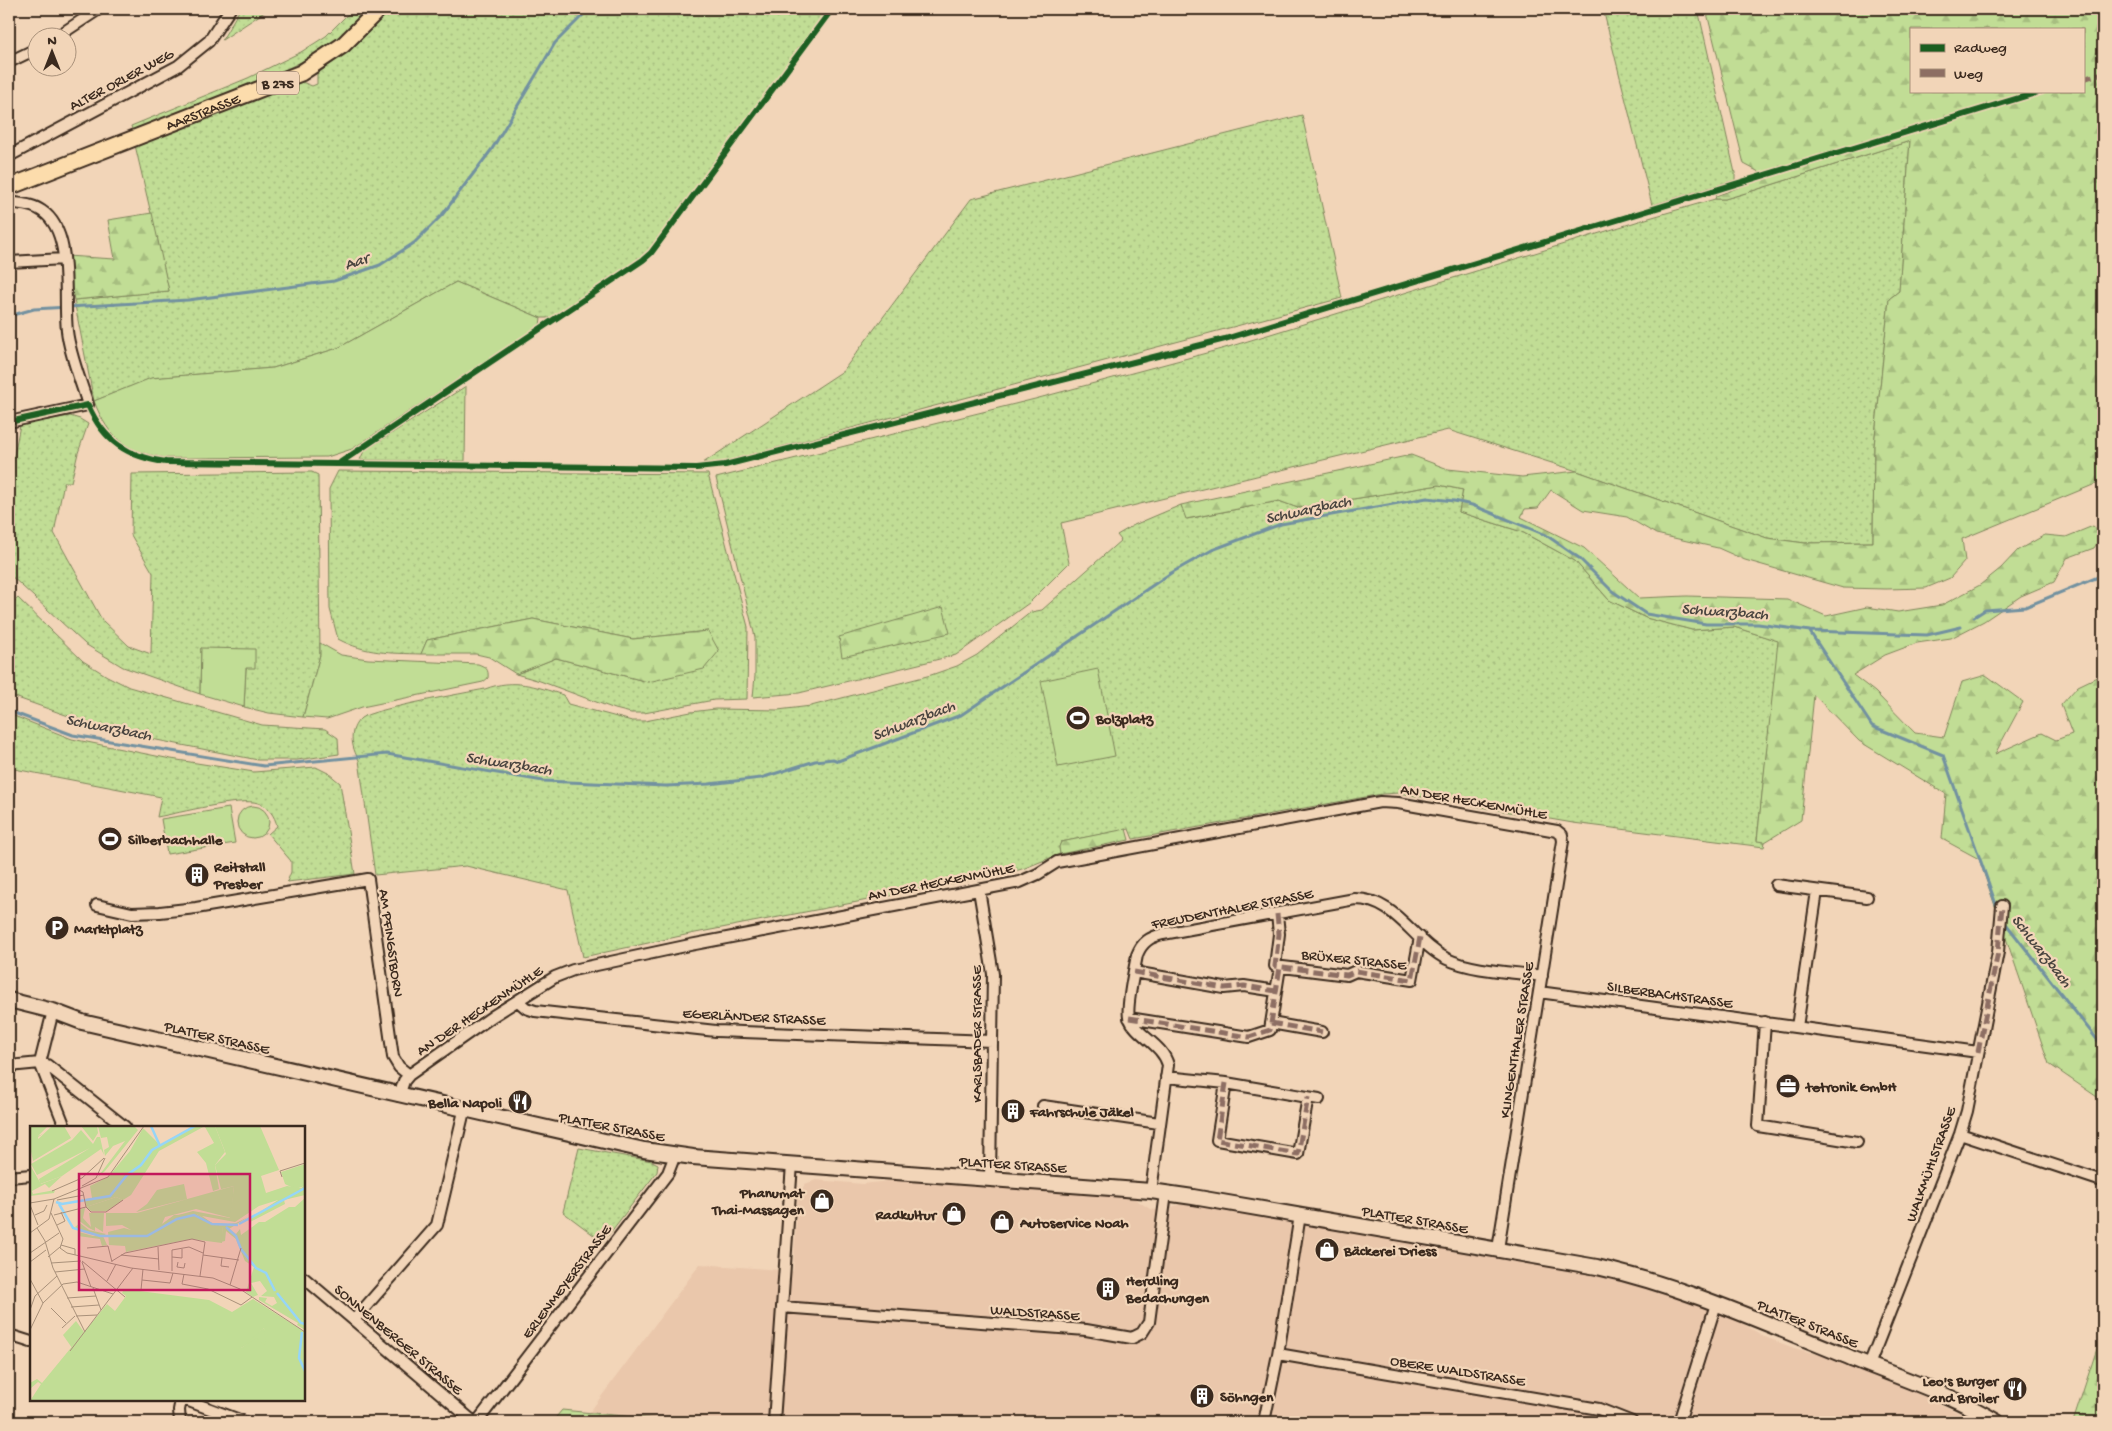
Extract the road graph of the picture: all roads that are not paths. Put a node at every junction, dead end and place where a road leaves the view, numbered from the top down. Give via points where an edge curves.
1 (99, 9) edge
2 (230, 9) edge
3 (379, 9) edge
4 (70, 28) edge
5 (28, 53) edge
6 (9, 62) edge
7 (9, 156) edge
8 (9, 187) edge
9 (9, 202) edge
10 (64, 259) junction
11 (9, 262) edge
12 (9, 422) edge
13 (1562, 836) joint
14 (1776, 886) dead end
15 (979, 890) junction
16 (1817, 891) junction
17 (1867, 897) dead end
18 (97, 905) dead end
19 (2002, 906) dead end
20 (1277, 914) junction
21 (1420, 937) junction
22 (1280, 967) junction
23 (1134, 972) junction
24 (1542, 976) junction
25 (1276, 992) junction
26 (1539, 992) junction
27 (9, 1000) edge
28 (518, 1000) junction
29 (53, 1011) junction
30 (1129, 1018) junction
31 (1765, 1022) junction
32 (1271, 1023) junction
33 (1797, 1027) junction
34 (1322, 1032) dead end
35 (992, 1041) junction
36 (1978, 1052) junction
37 (40, 1063) junction
38 (9, 1066) edge
39 (409, 1075) junction
40 (1166, 1077) junction
41 (1226, 1083) junction
42 (400, 1096) junction
43 (1308, 1097) junction
44 (1319, 1099) dead end
45 (1043, 1106) dead end
46 (464, 1111) junction
47 (1159, 1123) junction
48 (65, 1126) edge
49 (124, 1126) edge
50 (1960, 1134) junction
51 (1857, 1142) dead end
52 (675, 1155) junction
53 (792, 1164) junction
54 (30, 1175) edge
55 (9, 1177) edge
56 (990, 1178) junction
57 (2099, 1180) dead end
58 (1151, 1191) junction
59 (1166, 1193) junction
60 (1300, 1215) junction
61 (1498, 1249) junction
62 (305, 1279) edge
63 (1716, 1304) junction
64 (782, 1307) junction
65 (354, 1320) junction
66 (9, 1336) edge
67 (30, 1342) edge
68 (1278, 1354) junction
69 (1869, 1365) junction
70 (181, 1401) edge
71 (189, 1401) edge
72 (180, 1422) edge
73 (245, 1422) edge
74 (475, 1422) edge
75 (774, 1422) edge
76 (1264, 1422) edge
77 (1632, 1422) edge
78 (1680, 1422) edge
79 (1997, 1422) edge

1 - 4 street
2 - 7 street, ALTER ORLER WEG via 209,41 178,66
3 - 8 main road, AARSTRASSE / B 275 via 343,45 301,73
5 - 6 street
9 - 10 street via 33,206 51,218 60,238
10 - 11 street
10 - 12 street via 69,341 88,406
13 - 15 street, AN DER HECKENMÜHLE via 1557,831 1380,802 1057,862 1020,882
13 - 24 street, KLINGENTHALER STRASSE via 1564,842
14 - 16 street
15 - 28 street, AN DER HECKENMÜHLE via 573,970
15 - 35 street, KARLSBADER STRASSE via 992,960
16 - 17 street
16 - 33 street
18 - 39 street, AM PFINGSTBORN via 132,913 160,912 368,879 393,1056
19 - 36 street, WALKMÜHLSTRASSE via 1998,952
20 - 21 street, FREUDENTHALER STRASSE via 1364,899 1383,905
20 - 22 street via 1279,934 1275,966
20 - 23 street, FREUDENTHALER STRASSE via 1155,936 1141,946
21 - 22 street, BRÜXER STRASSE via 1412,980
21 - 24 street, FREUDENTHALER STRASSE via 1446,958 1461,963
22 - 25 street
23 - 25 street via 1224,988 1244,986
23 - 30 street, FREUDENTHALER STRASSE
24 - 26 street, KLINGENTHALER STRASSE
25 - 32 street
26 - 31 street, SILBERBACHSTRASSE
26 - 61 street, KLINGENTHALER STRASSE
27 - 29 main road, PLATTER STRASSE
28 - 35 street, EGERLÄNDER STRASSE via 535,1011 686,1029
28 - 39 street, AN DER HECKENMÜHLE
29 - 37 street
29 - 42 main road, PLATTER STRASSE via 82,1022
30 - 32 street via 1249,1037 1270,1030
30 - 40 street via 1163,1053 1168,1065
31 - 33 street, SILBERBACHSTRASSE
31 - 51 street via 1758,1126
32 - 34 street
33 - 36 street, SILBERBACHSTRASSE
35 - 56 street, KARLSBADER STRASSE
36 - 50 street, WALKMÜHLSTRASSE
37 - 38 street
37 - 48 street
37 - 49 street via 47,1065
39 - 42 street
40 - 41 street
40 - 47 street
41 - 43 street
41 - 43 street via 1217,1140 1298,1154
42 - 46 main road, PLATTER STRASSE
43 - 44 street
45 - 47 street
46 - 52 main road, PLATTER STRASSE
46 - 65 street via 437,1225
47 - 58 street
50 - 57 street
50 - 69 street, WALKMÜHLSTRASSE
52 - 53 main road, PLATTER STRASSE
52 - 74 street, ERLENMEYERSTRASSE via 668,1173
53 - 56 main road, PLATTER STRASSE
53 - 64 street
54 - 55 street
56 - 58 main road, PLATTER STRASSE
58 - 59 main road, PLATTER STRASSE
59 - 60 main road, PLATTER STRASSE
59 - 64 street, WALDSTRASSE via 1149,1322 1142,1333 1132,1338 1086,1330
60 - 61 main road, PLATTER STRASSE
60 - 68 street
61 - 63 main road, PLATTER STRASSE via 1628,1274
62 - 65 street, SONNENBERGER STRASSE
63 - 69 main road, PLATTER STRASSE
63 - 78 street
64 - 75 street
65 - 74 street, SONNENBERGER STRASSE
66 - 67 street
68 - 76 street
68 - 77 street, OBERE WALDSTRASSE via 1598,1409
69 - 79 main road, PLATTER STRASSE
70 - 72 street
71 - 73 street

